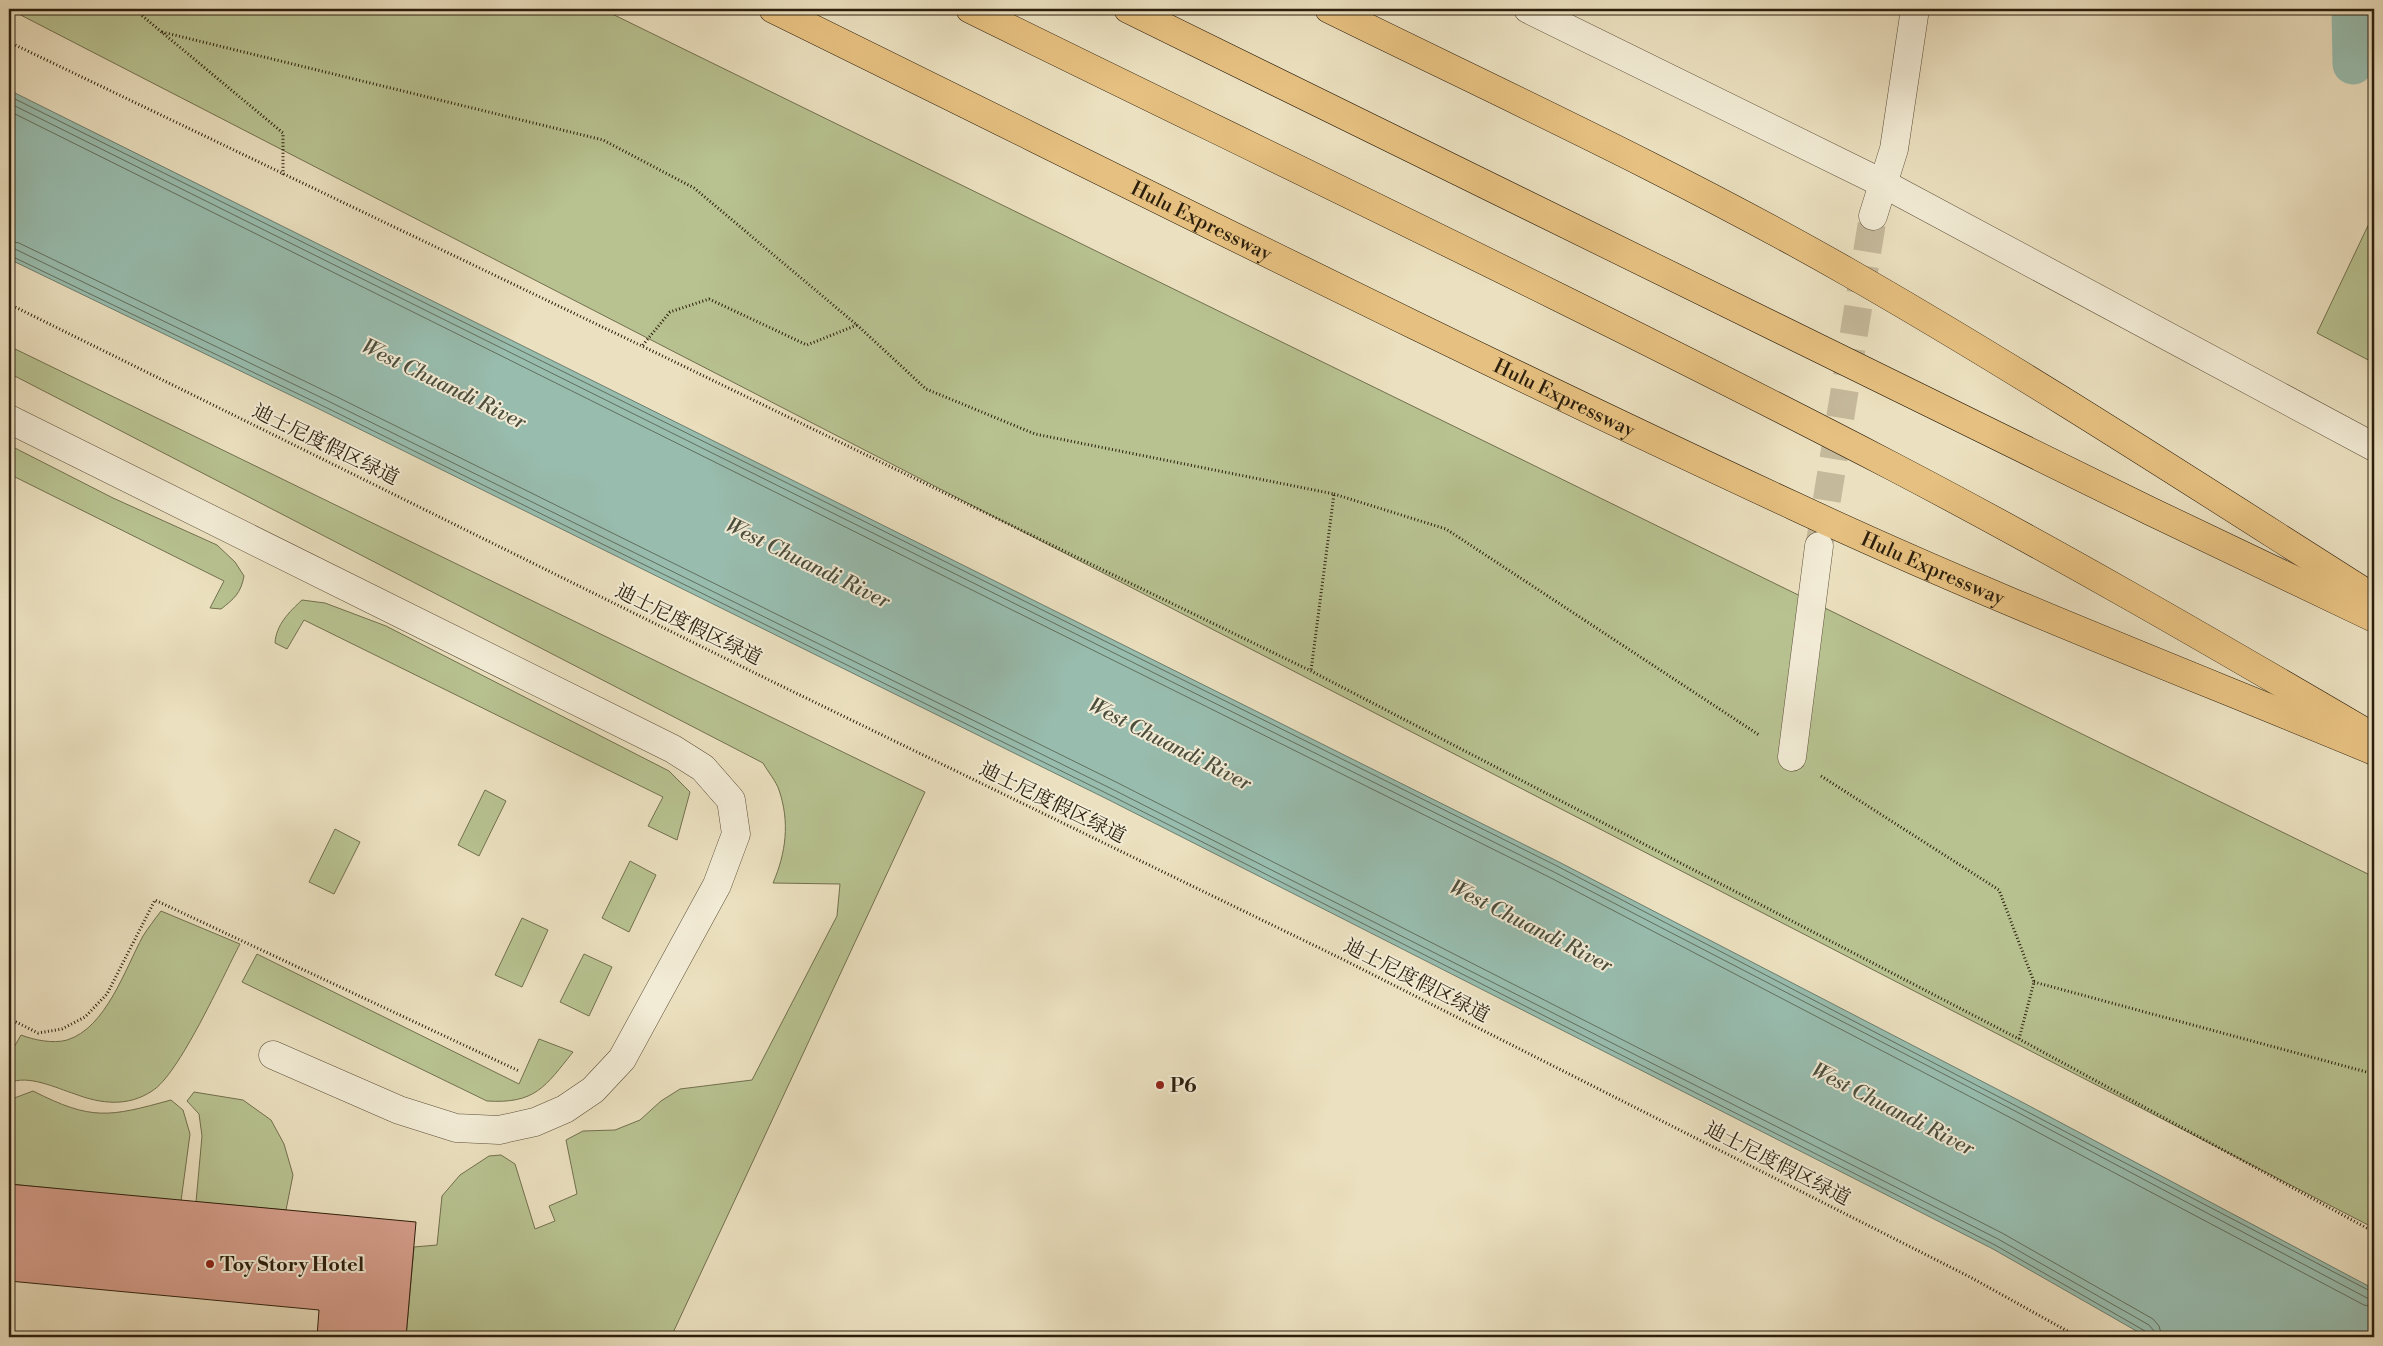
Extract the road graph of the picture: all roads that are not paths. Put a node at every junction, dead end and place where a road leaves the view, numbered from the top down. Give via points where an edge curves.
1 (774, 9) edge
2 (970, 9) edge
3 (1128, 9) edge
4 (1329, 9) edge
5 (1528, 9) edge
6 (1915, 9) edge
7 (1884, 184) junction
8 (1874, 216) tunnel mouth
9 (9, 418) edge
10 (2374, 447) edge
11 (1819, 546) tunnel mouth
12 (2374, 598) edge
13 (2374, 618) edge
14 (2374, 738) edge
15 (2374, 752) edge
16 (1792, 757) road end
17 (273, 1055) dead end

1 - 15 highway, Hulu Expressway via 1564,398 1797,508 1927,566
2 - 14 highway via 1892,466 2189,629
3 - 13 highway via 2141,507
4 - 12 highway via 1655,169 1843,270 2010,368
5 - 7 street
6 - 7 street via 1894,149
7 - 8 street
7 - 10 street
9 - 17 street via 674,749 703,768 731,800 736,834 717,885 622,1059 594,1090 566,1109 535,1122 499,1130 456,1128 400,1110
11 - 16 street

